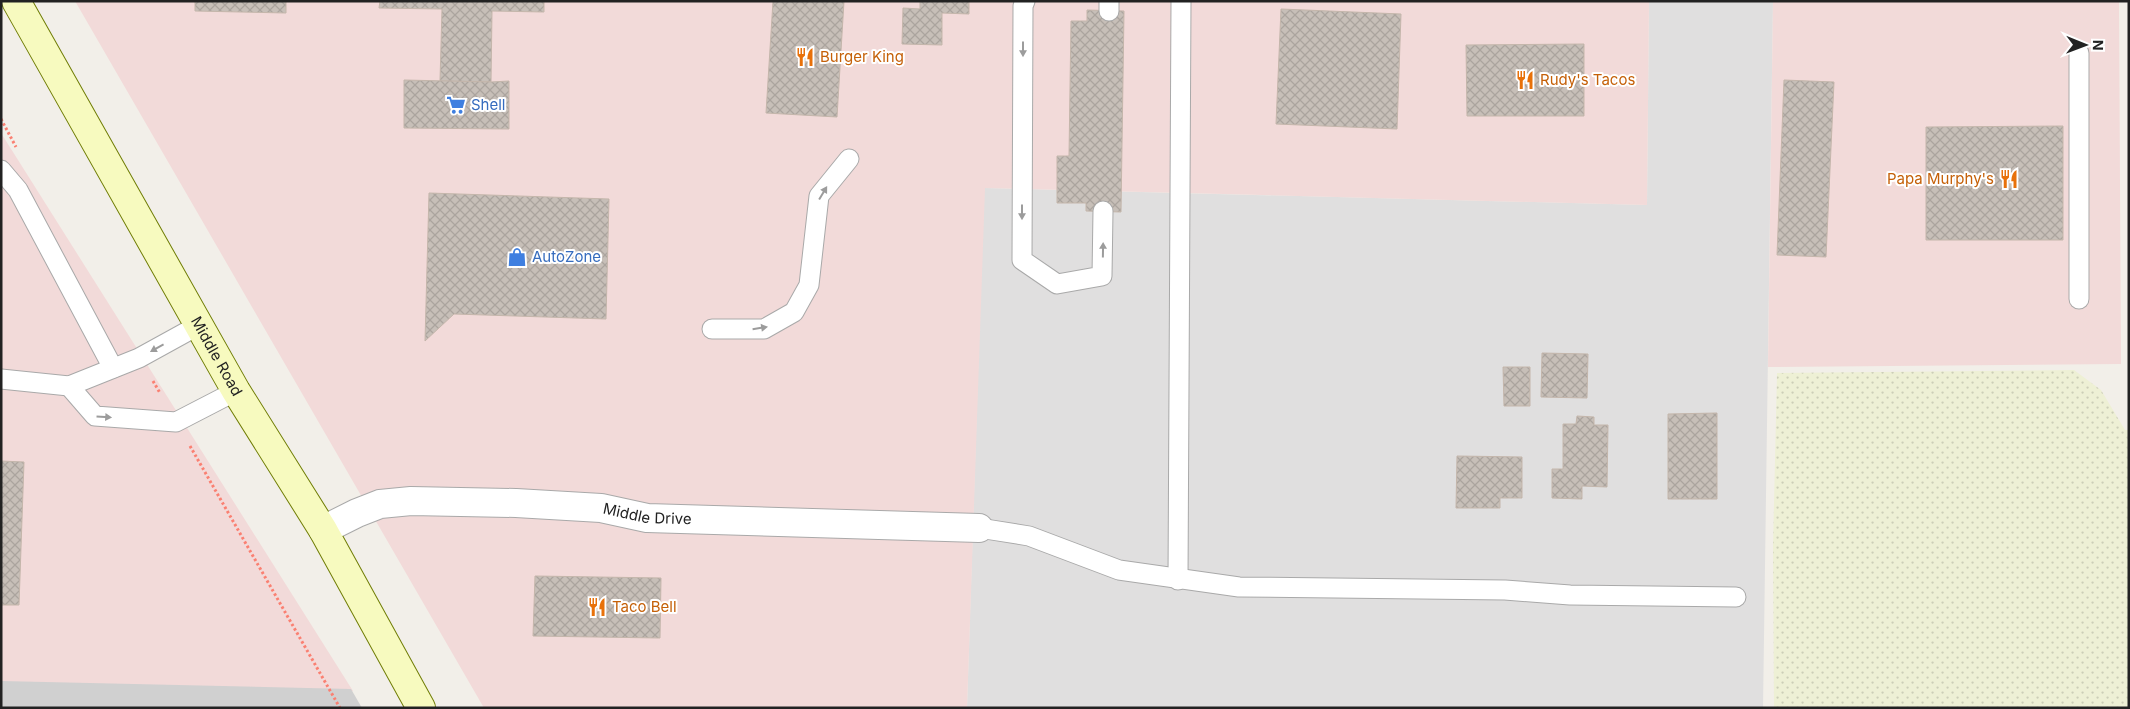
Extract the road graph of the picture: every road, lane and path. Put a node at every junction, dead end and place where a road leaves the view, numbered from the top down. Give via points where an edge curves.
1 (1025, 1) edge
2 (1181, 1) edge
3 (22, 6) edge
4 (2079, 53) dead end
5 (849, 159) dead end
6 (1, 170) edge
7 (1103, 211) dead end
8 (2079, 300) dead end
9 (199, 326) junction
10 (712, 329) dead end
11 (113, 368) junction
12 (1, 380) edge
13 (69, 386) junction
14 (236, 391) junction
15 (978, 528) joint
16 (323, 530) junction
17 (1178, 580) junction
18 (1736, 597) dead end
19 (421, 708) edge

1 -> 7 lane via 1022,260 1057,284 1102,276
2 - 17 lane
3 - 9 main road, Middle Road
4 - 8 lane
10 -> 5 lane via 764,329 794,312 809,285 819,196
6 - 11 lane via 18,190
9 -> 11 lane
9 - 14 main road, Middle Road
11 - 13 lane
12 - 13 lane
13 -> 14 lane via 95,416 176,422
14 - 16 main road, Middle Road
15 - 16 street, Middle Drive via 647,518 601,508 411,501 380,504
15 - 17 lane via 1029,536 1119,570
16 - 19 main road, Middle Road
17 - 18 lane via 1239,587

